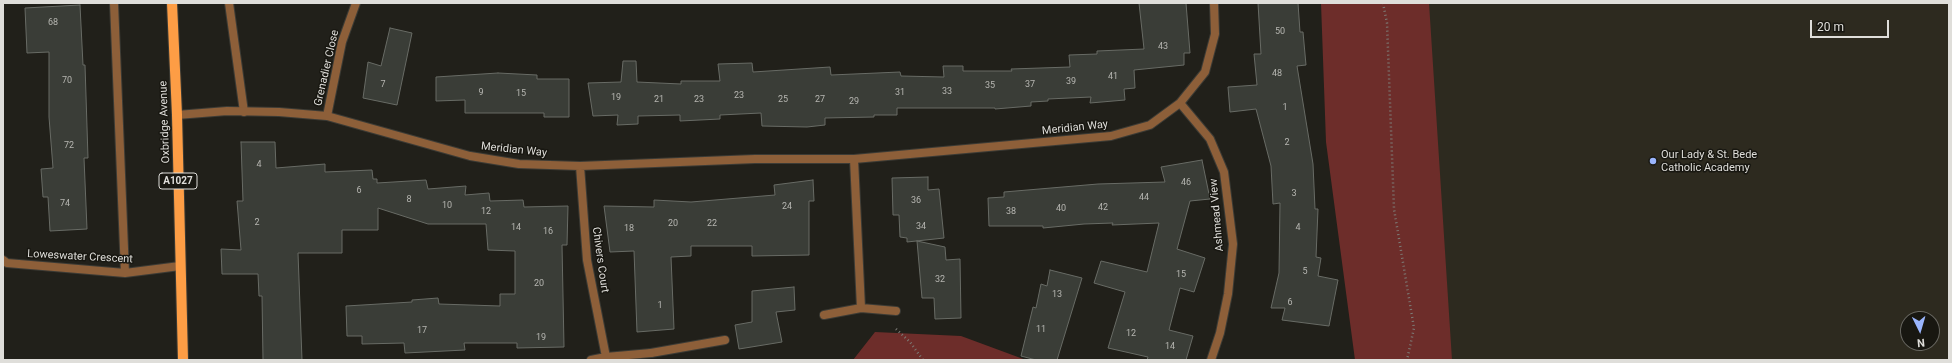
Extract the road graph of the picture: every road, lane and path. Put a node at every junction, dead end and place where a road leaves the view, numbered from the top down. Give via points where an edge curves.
1 (114, 3) edge
2 (172, 3) edge
3 (229, 3) edge
4 (356, 3) edge
5 (1214, 3) edge
6 (1383, 3) edge
7 (1180, 104) junction
8 (244, 112) junction
9 (177, 115) junction
10 (327, 116) junction
11 (854, 159) junction
12 (580, 166) junction
13 (3, 260) edge
14 (180, 266) junction
15 (125, 273) junction
16 (861, 308) junction
17 (878, 310) junction
18 (896, 312) dead end
19 (824, 316) dead end
20 (725, 340) dead end
21 (606, 357) junction
22 (183, 360) edge
23 (591, 360) edge
24 (923, 360) edge
25 (1211, 360) edge
26 (1407, 360) edge

1 - 15 street
2 - 9 main road, Oxbridge Avenue / A1027
3 - 8 street
4 - 10 street, Grenadier Close via 342,42
5 - 7 street, Meridian Way via 1215,34 1205,72
6 - 26 path via 1387,23 1394,209 1414,328
7 - 11 street, Meridian Way via 1150,125 1111,136
7 - 25 street, Ashmead View via 1210,139 1224,172 1228,201 1233,244 1228,294 1220,334
8 - 9 street, Meridian Way
8 - 10 street, Meridian Way
9 - 14 main road, Oxbridge Avenue / A1027
10 - 12 street, Meridian Way via 470,156 519,164
11 - 12 street, Meridian Way via 755,159
11 - 16 street
12 - 21 street, Chivers Court via 587,260
13 - 15 street, Loweswater Crescent via 7,263
14 - 15 street, Loweswater Crescent
14 - 22 main road, Oxbridge Avenue / A1027
16 - 17 street
16 - 19 street
17 - 18 street
17 - 24 path via 910,342
20 - 21 street via 651,353
21 - 23 street

